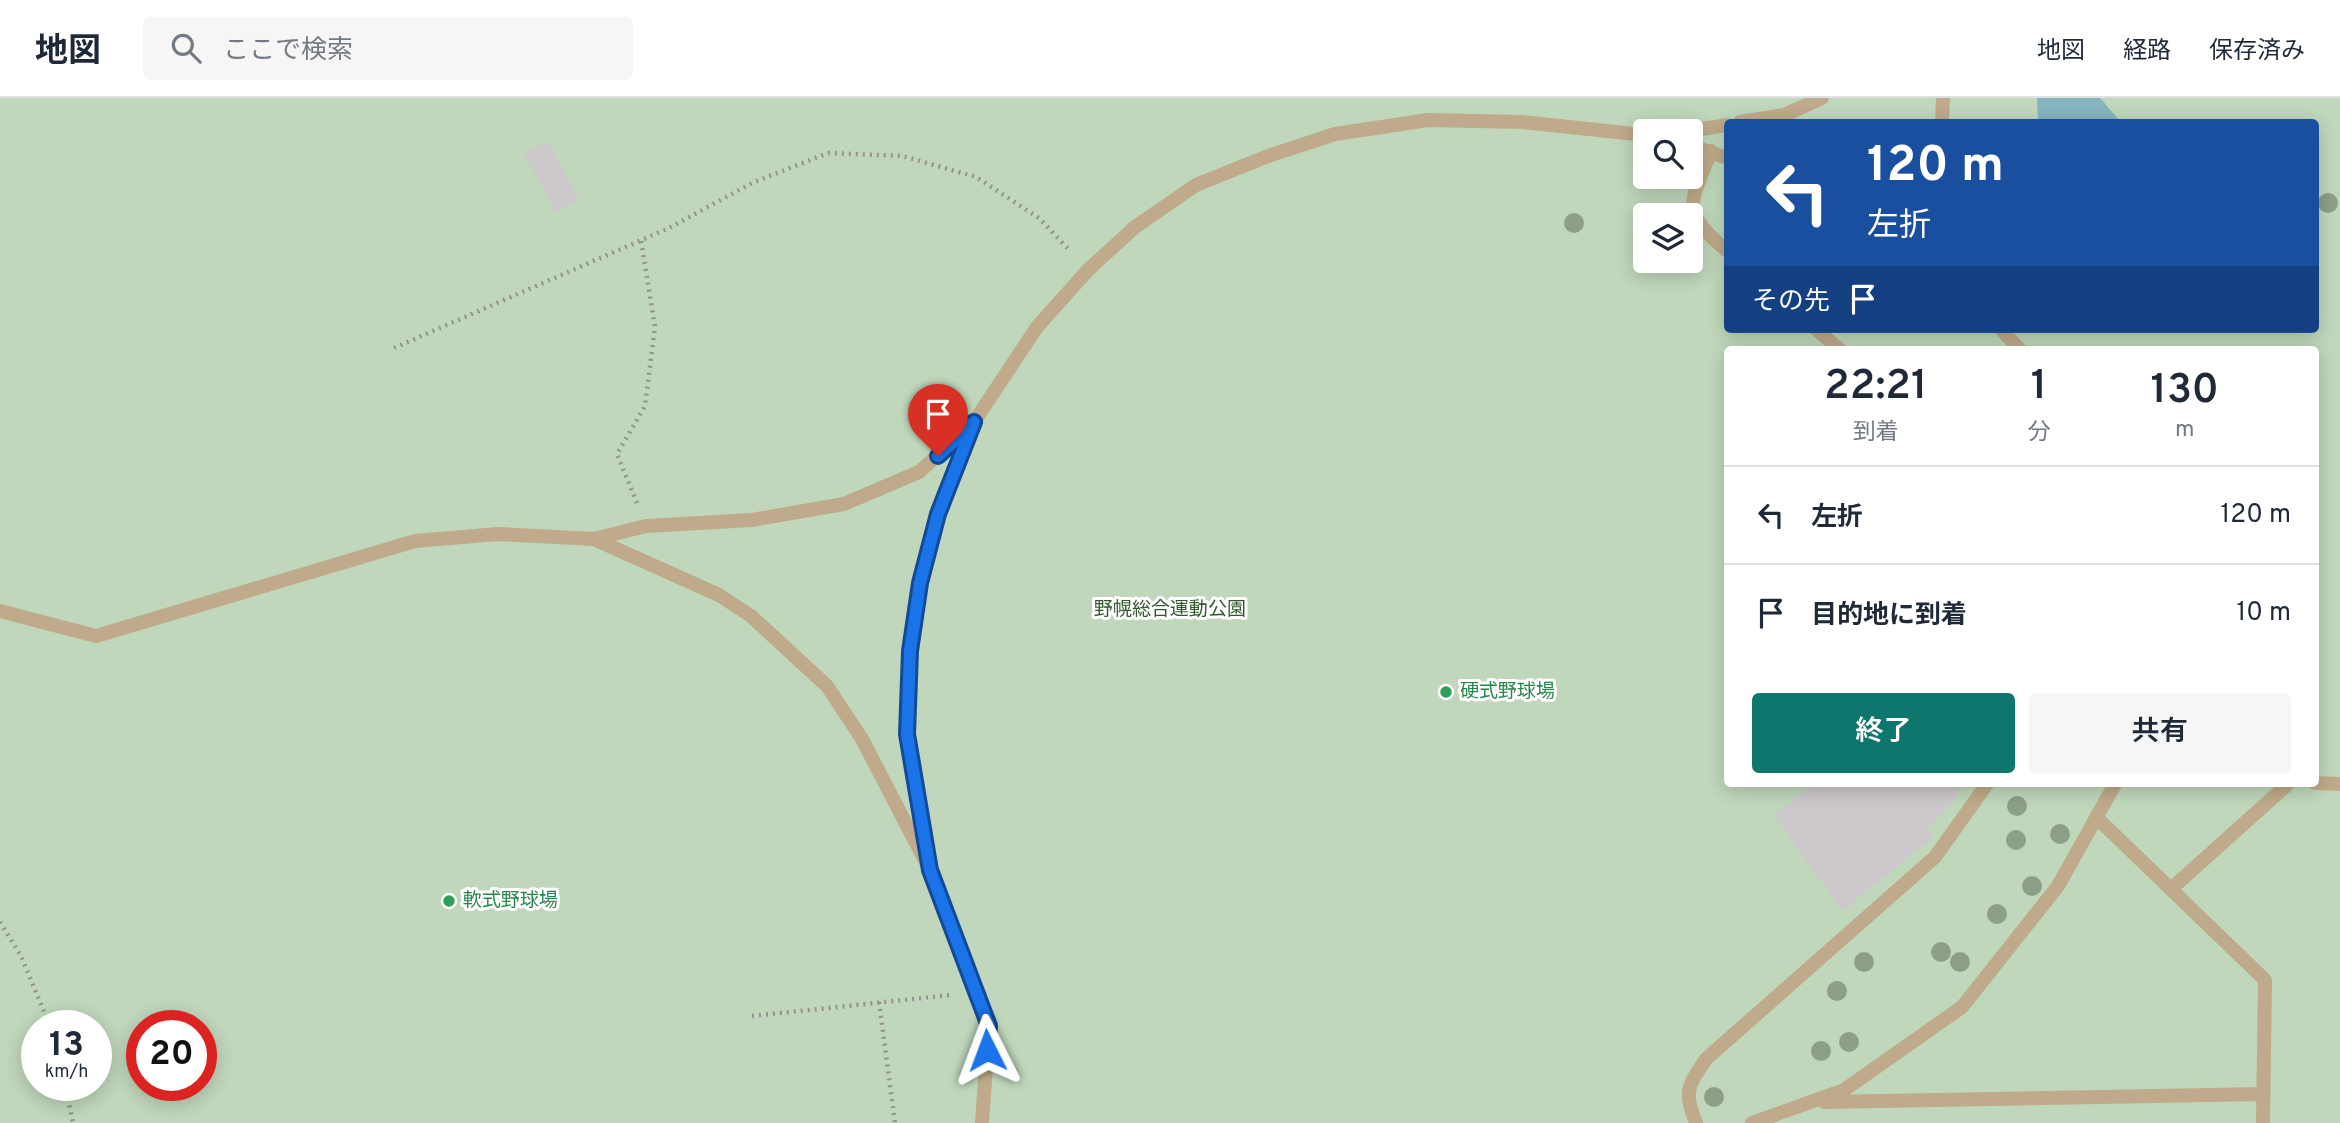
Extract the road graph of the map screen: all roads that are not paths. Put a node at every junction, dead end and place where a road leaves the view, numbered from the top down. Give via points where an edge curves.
1 (1822, 98) edge
2 (1943, 98) edge
3 (1759, 119) edge
4 (1942, 119) edge
5 (1724, 125) edge
6 (1703, 129) edge
7 (1633, 134) edge
8 (1703, 148) edge
9 (1710, 150) junction
10 (1724, 157) edge
11 (1724, 248) edge
12 (1821, 333) edge
13 (2005, 333) edge
14 (1835, 346) edge
15 (2016, 346) edge
16 (974, 422) junction
17 (594, 539) junction
18 (0, 611) edge
19 (2319, 783) edge
20 (2340, 784) edge
21 (1985, 787) edge
22 (2113, 787) edge
23 (2285, 787) edge
24 (2096, 817) junction
25 (930, 870) junction
26 (2171, 889) junction
27 (2263, 1094) junction
28 (1811, 1102) junction
29 (982, 1123) edge
30 (1696, 1123) edge
31 (1752, 1123) edge
32 (2263, 1123) edge

1 - 3 lane via 1784,115
2 - 4 lane
5 - 6 lane
7 - 16 lane via 1522,122 1428,120 1335,134 1196,185 1135,227 1088,270 1037,327
8 - 9 lane
9 - 10 lane
9 - 11 lane via 1692,212
12 - 14 lane
13 - 15 lane
16 - 17 lane via 919,472 844,504 752,520 646,526
16 - 25 lane via 938,514 920,583 910,651 907,734
17 - 18 lane via 498,534 415,541 96,636
17 - 25 lane via 719,595 751,616 827,686 862,740
19 - 20 lane
21 - 30 lane via 1935,857 1706,1059 1688,1086 1688,1104
22 - 24 lane
23 - 26 lane
24 - 26 lane
24 - 28 lane via 2058,886 1962,1007 1844,1090
25 - 29 lane via 989,1026
26 - 27 lane via 2265,980
27 - 28 lane
27 - 32 lane
28 - 31 lane

